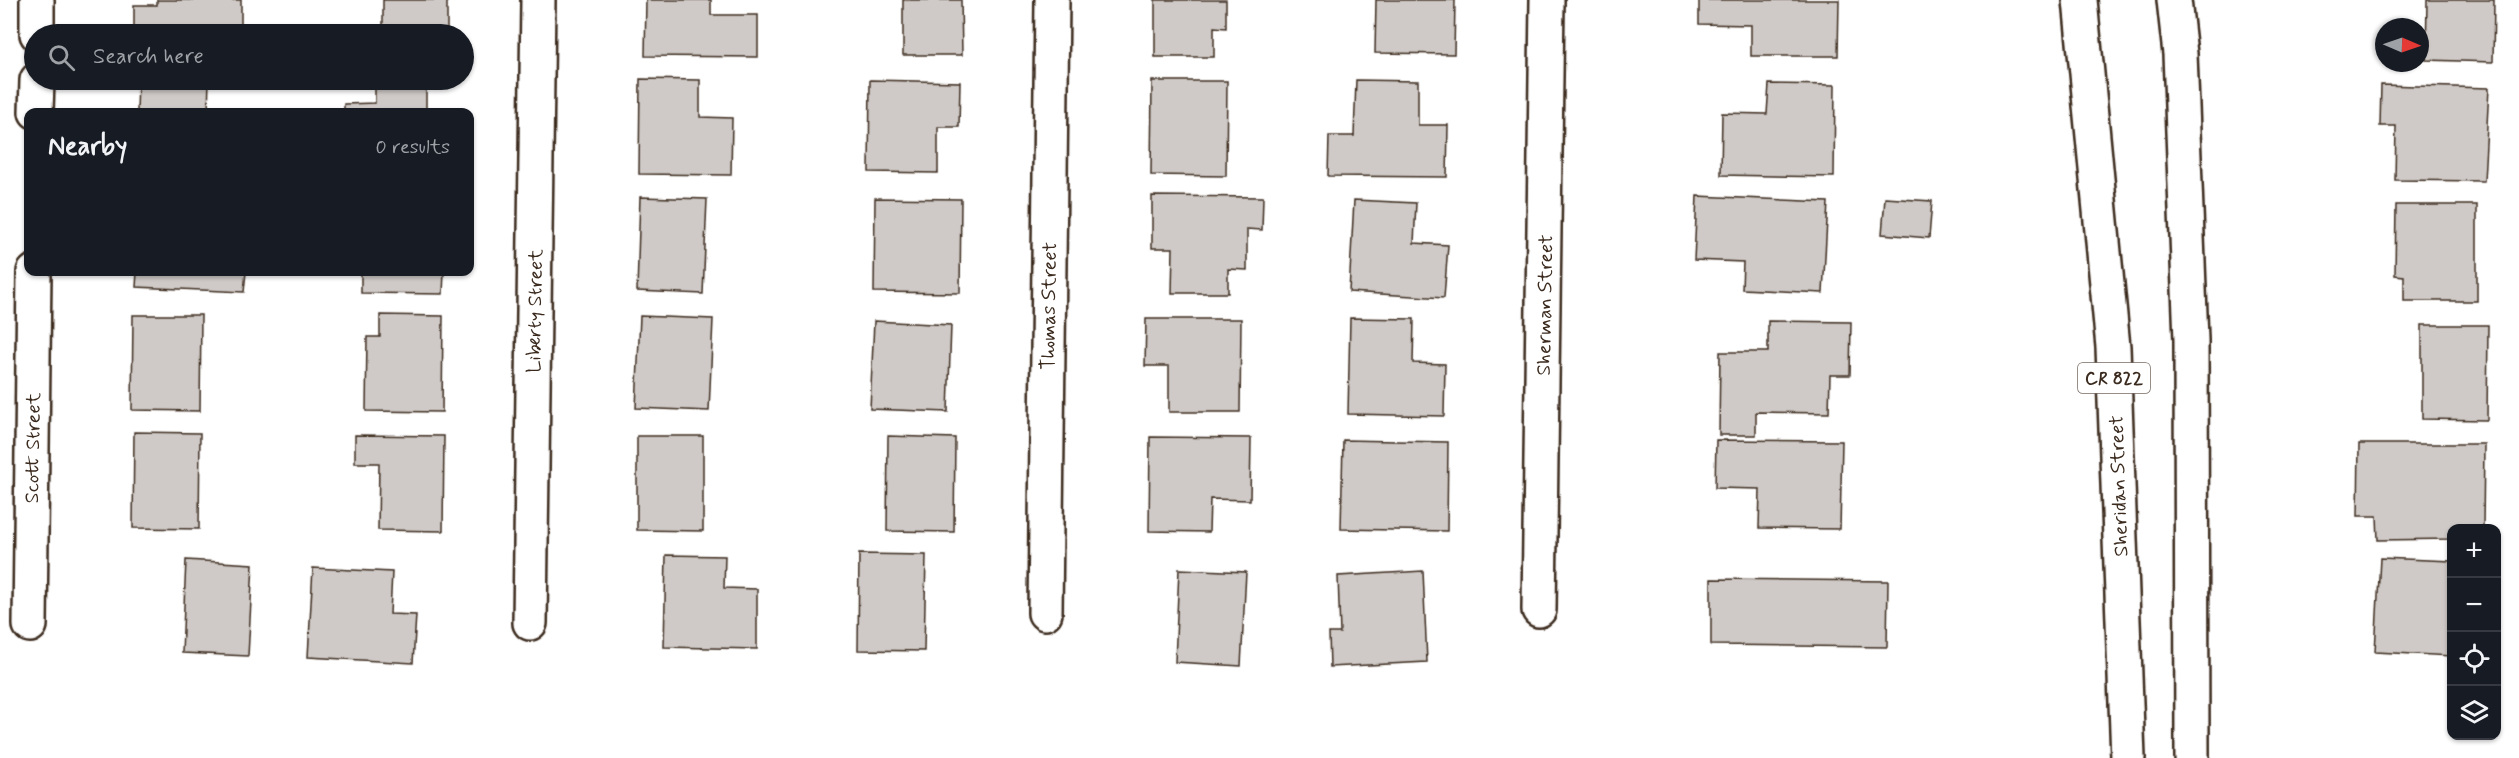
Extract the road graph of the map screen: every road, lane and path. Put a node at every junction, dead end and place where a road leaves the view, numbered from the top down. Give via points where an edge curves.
1 (38, 0) edge
2 (538, 0) edge
3 (1052, 0) edge
4 (1547, 0) edge
5 (2080, 0) edge
6 (2174, 0) edge
7 (37, 24) edge
8 (37, 90) edge
9 (36, 108) edge
10 (34, 276) edge
11 (1539, 610) dead end
12 (1045, 613) dead end
13 (530, 622) dead end
14 (30, 625) dead end
15 (2128, 758) edge
16 (2192, 758) edge

1 - 7 street
2 - 13 street, Liberty Street
3 - 12 street, Thomas Street
4 - 11 street, Sherman Street
5 - 15 street, Sheridan Street / CR 822 via 2113,348
6 - 16 street via 2191,340
8 - 9 street
10 - 14 street, Scott Street

